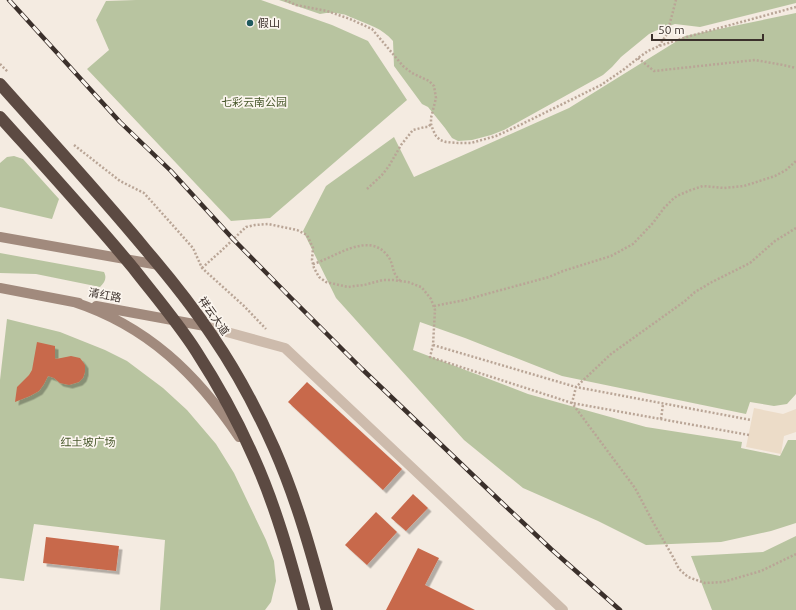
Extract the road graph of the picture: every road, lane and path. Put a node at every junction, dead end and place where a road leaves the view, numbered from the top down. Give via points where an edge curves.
1 (285, 0) edge
2 (676, 0) edge
3 (796, 7) edge
4 (659, 46) junction
5 (638, 58) junction
6 (0, 64) edge
7 (796, 68) edge
8 (10, 75) dead end
9 (0, 84) edge
10 (0, 117) edge
11 (431, 124) junction
12 (69, 142) dead end
13 (796, 161) edge
14 (367, 189) dead end
15 (796, 228) edge
16 (0, 237) edge
17 (125, 259) junction
18 (312, 264) junction
19 (159, 265) junction
20 (202, 268) junction
21 (402, 282) junction
22 (0, 288) edge
23 (74, 302) junction
24 (434, 306) junction
25 (174, 320) junction
26 (205, 326) junction
27 (269, 333) dead end
28 (433, 345) junction
29 (576, 388) junction
30 (572, 403) junction
31 (663, 404) junction
32 (661, 419) junction
33 (751, 420) dead end
34 (748, 435) dead end
35 (254, 458) junction
36 (796, 554) edge
37 (304, 610) edge
38 (326, 610) edge
39 (563, 610) edge

1 - 11 path via 296,5 327,11 372,29 403,66 434,86 436,98
2 - 4 path via 667,34
3 - 4 path
4 - 5 path
5 - 7 path via 654,71 755,60
5 - 11 path via 601,85 496,136 471,143 446,142 436,136
6 - 8 path
9 - 19 highway, 祥云大道
10 - 17 highway
11 - 14 path via 413,130 400,145 382,175
12 - 20 path via 120,181 144,193 194,248
13 - 24 path via 775,176 744,186 703,186 684,192 664,208 633,244 611,256 490,294
15 - 29 path via 775,241 750,263 695,292 611,354
16 - 17 main road
17 - 19 main road
17 - 25 highway
18 - 20 path via 313,248 307,235 297,230 255,224 246,227
18 - 21 path via 319,277 332,284 348,287 364,286 383,280
18 - 21 path via 361,245 376,246 388,256 395,276
19 - 26 highway, 祥云大道
20 - 27 path
21 - 24 path via 421,286 428,293
22 - 23 main road, 清红路
23 - 25 main road, 清红路
23 - 35 main road via 127,325 173,358 212,399
24 - 28 path
25 - 26 main road, 清红路
25 - 35 highway via 217,386
26 - 38 highway, 祥云大道 via 258,414 289,484 314,562
26 - 39 street via 285,348
28 - 29 path
28 - 30 path via 430,357
29 - 30 path
29 - 31 path
30 - 32 path
30 - 36 path via 635,488 679,569 688,577 705,583 723,582 761,571
31 - 32 path
31 - 33 path
32 - 34 path
35 - 37 highway via 281,530

